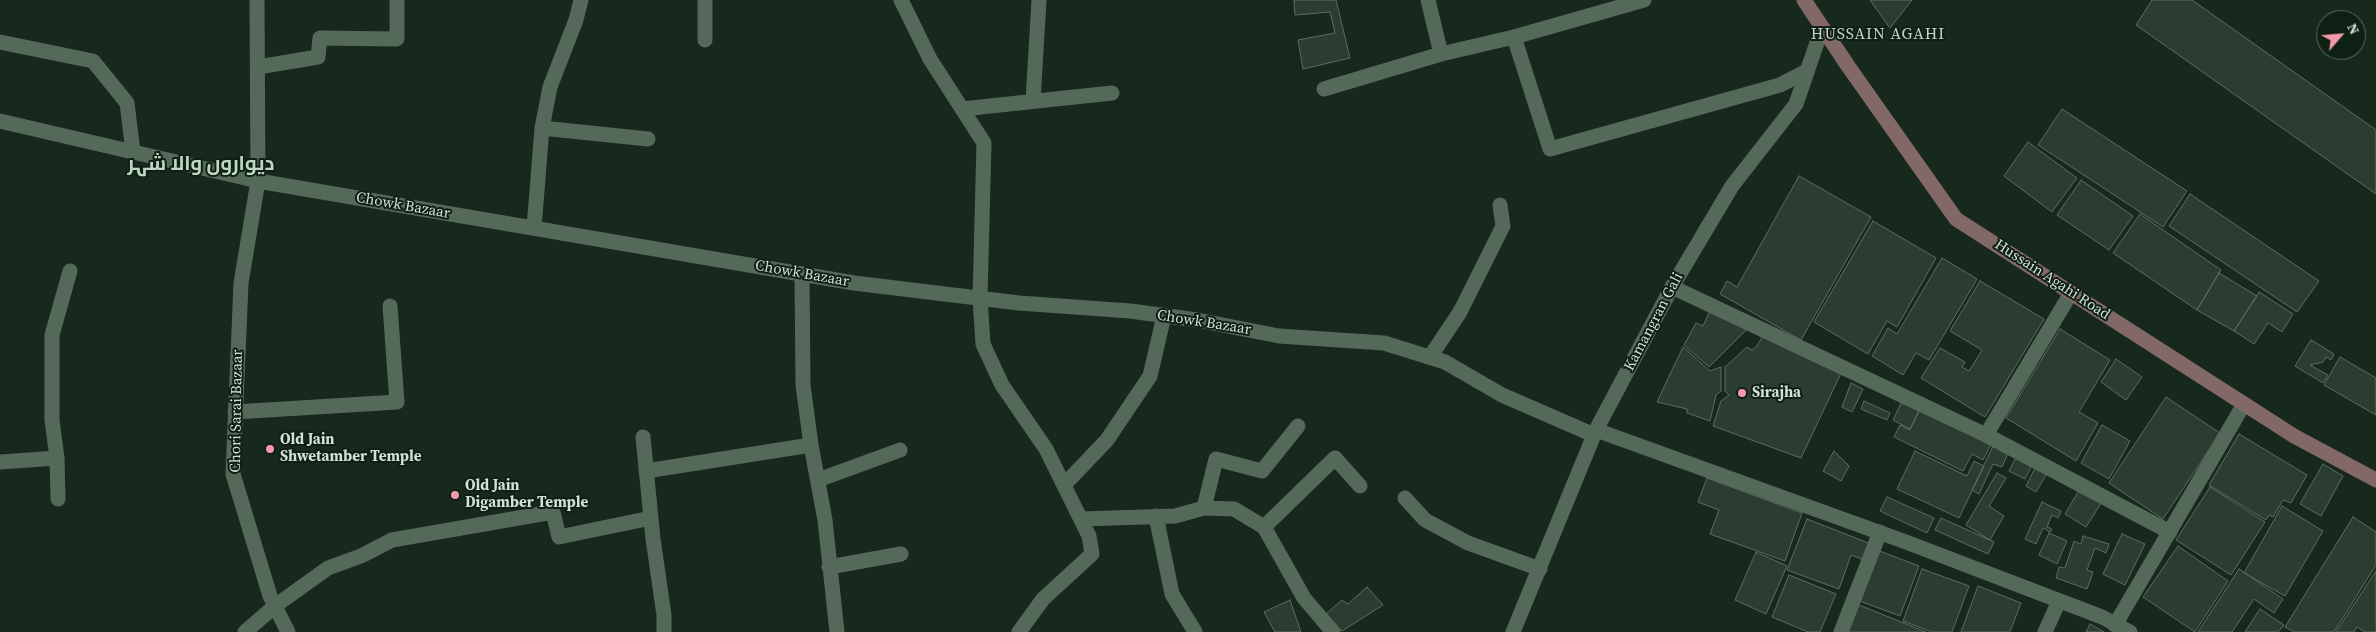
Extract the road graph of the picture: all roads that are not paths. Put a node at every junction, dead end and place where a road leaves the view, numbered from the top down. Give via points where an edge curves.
1 (257, 0) edge
2 (397, 0) edge
3 (581, 0) edge
4 (705, 0) edge
5 (901, 0) edge
6 (1039, 0) edge
7 (1428, 0) edge
8 (1644, 0) edge
9 (1804, 0) edge
10 (1822, 28) junction
11 (1514, 37) junction
12 (705, 40) dead end
13 (0, 42) edge
14 (1442, 54) junction
15 (258, 67) junction
16 (1808, 71) junction
17 (1324, 89) dead end
18 (1112, 93) dead end
19 (1033, 101) junction
20 (962, 109) junction
21 (0, 121) edge
22 (542, 128) junction
23 (648, 139) dead end
24 (134, 152) junction
25 (258, 181) junction
26 (1500, 205) dead end
27 (534, 228) junction
28 (70, 271) dead end
29 (802, 274) junction
30 (1672, 287) junction
31 (2071, 293) junction
32 (980, 298) junction
33 (390, 306) dead end
34 (1164, 316) junction
35 (1430, 357) junction
36 (2244, 404) junction
37 (235, 412) junction
38 (1298, 426) dead end
39 (1595, 432) junction
40 (1986, 435) junction
41 (643, 437) dead end
42 (810, 445) junction
43 (900, 450) dead end
44 (57, 458) junction
45 (0, 462) edge
46 (646, 470) junction
47 (818, 480) junction
48 (2376, 480) edge
49 (1064, 484) junction
50 (1360, 486) dead end
51 (1406, 498) dead end
52 (58, 499) dead end
53 (1204, 508) junction
54 (1156, 516) junction
55 (651, 518) junction
56 (1081, 519) junction
57 (1264, 526) junction
58 (1880, 532) junction
59 (2170, 532) junction
60 (901, 554) dead end
61 (829, 567) junction
62 (1540, 569) junction
63 (2060, 601) junction
64 (276, 606) junction
65 (2115, 625) junction
66 (245, 632) edge
67 (288, 632) edge
68 (664, 632) edge
69 (837, 632) edge
70 (1019, 632) edge
71 (1195, 632) edge
72 (1333, 632) edge
73 (1513, 632) edge
74 (1841, 632) edge
75 (2045, 632) edge
76 (2130, 632) edge

1 - 15 street, Chori Sarai Bazaar
2 - 15 street via 397,39 320,38 318,57
3 - 22 street via 550,87
4 - 12 street
5 - 20 street via 930,59
6 - 19 street
7 - 14 street
8 - 11 street
9 - 10 main road, Hussain Agahi Road
10 - 16 street, Kamangran Gali
10 - 31 main road, Hussain Agahi Road via 1956,219
11 - 14 street
11 - 16 street via 1550,148 1780,85
13 - 24 street via 93,61 127,103
14 - 17 street
15 - 25 street, Chori Sarai Bazaar
16 - 30 street, Kamangran Gali via 1796,104 1732,186
18 - 19 street
19 - 20 street
20 - 32 street via 984,143
21 - 24 street, Chowk Bazaar
22 - 23 street
22 - 27 street
24 - 25 street, Chowk Bazaar
25 - 27 street, Chowk Bazaar
25 - 37 street, Chori Sarai Bazaar via 241,282
26 - 35 street via 1503,226 1460,312
27 - 29 street, Chowk Bazaar
28 - 44 street via 52,335 52,420
29 - 32 street, Chowk Bazaar
29 - 42 street via 803,385
30 - 39 street, Kamangran Gali
30 - 40 street
31 - 36 main road, Hussain Agahi Road
31 - 40 street
32 - 34 street, Chowk Bazaar
32 - 49 street via 983,344 1002,385 1046,449
33 - 37 street via 397,402
34 - 35 street, Chowk Bazaar via 1279,336 1384,343
34 - 49 street via 1150,376 1107,440
35 - 39 street, Chowk Bazaar via 1445,362 1502,396
36 - 48 main road, Hussain Agahi Road via 2294,436
36 - 59 street
37 - 64 street, Chori Sarai Bazaar via 233,474 270,596
38 - 53 street via 1262,471 1216,459
39 - 58 street, Chowk Bazaar
39 - 62 street, Kamangran Gali
40 - 59 street
41 - 46 street
42 - 46 street
42 - 47 street
43 - 47 street
44 - 45 street
44 - 52 street
46 - 55 street
47 - 61 street
49 - 56 street
50 - 57 street via 1335,458
51 - 62 street via 1433,525 1468,543
53 - 54 street via 1175,516
53 - 57 street via 1234,509
54 - 56 street
54 - 71 street via 1172,594
55 - 64 street via 559,537 553,512 392,540 328,568
55 - 68 street
56 - 70 street via 1089,536 1092,554 1042,599
57 - 72 street via 1304,598
58 - 63 street, Chowk Bazaar
58 - 74 street
59 - 65 street
60 - 61 street
61 - 69 street
62 - 73 street, Kamangran Gali
63 - 65 street, Chowk Bazaar
63 - 75 street
64 - 66 street
64 - 67 street, Chori Sarai Bazaar
65 - 76 street, Chowk Bazaar

